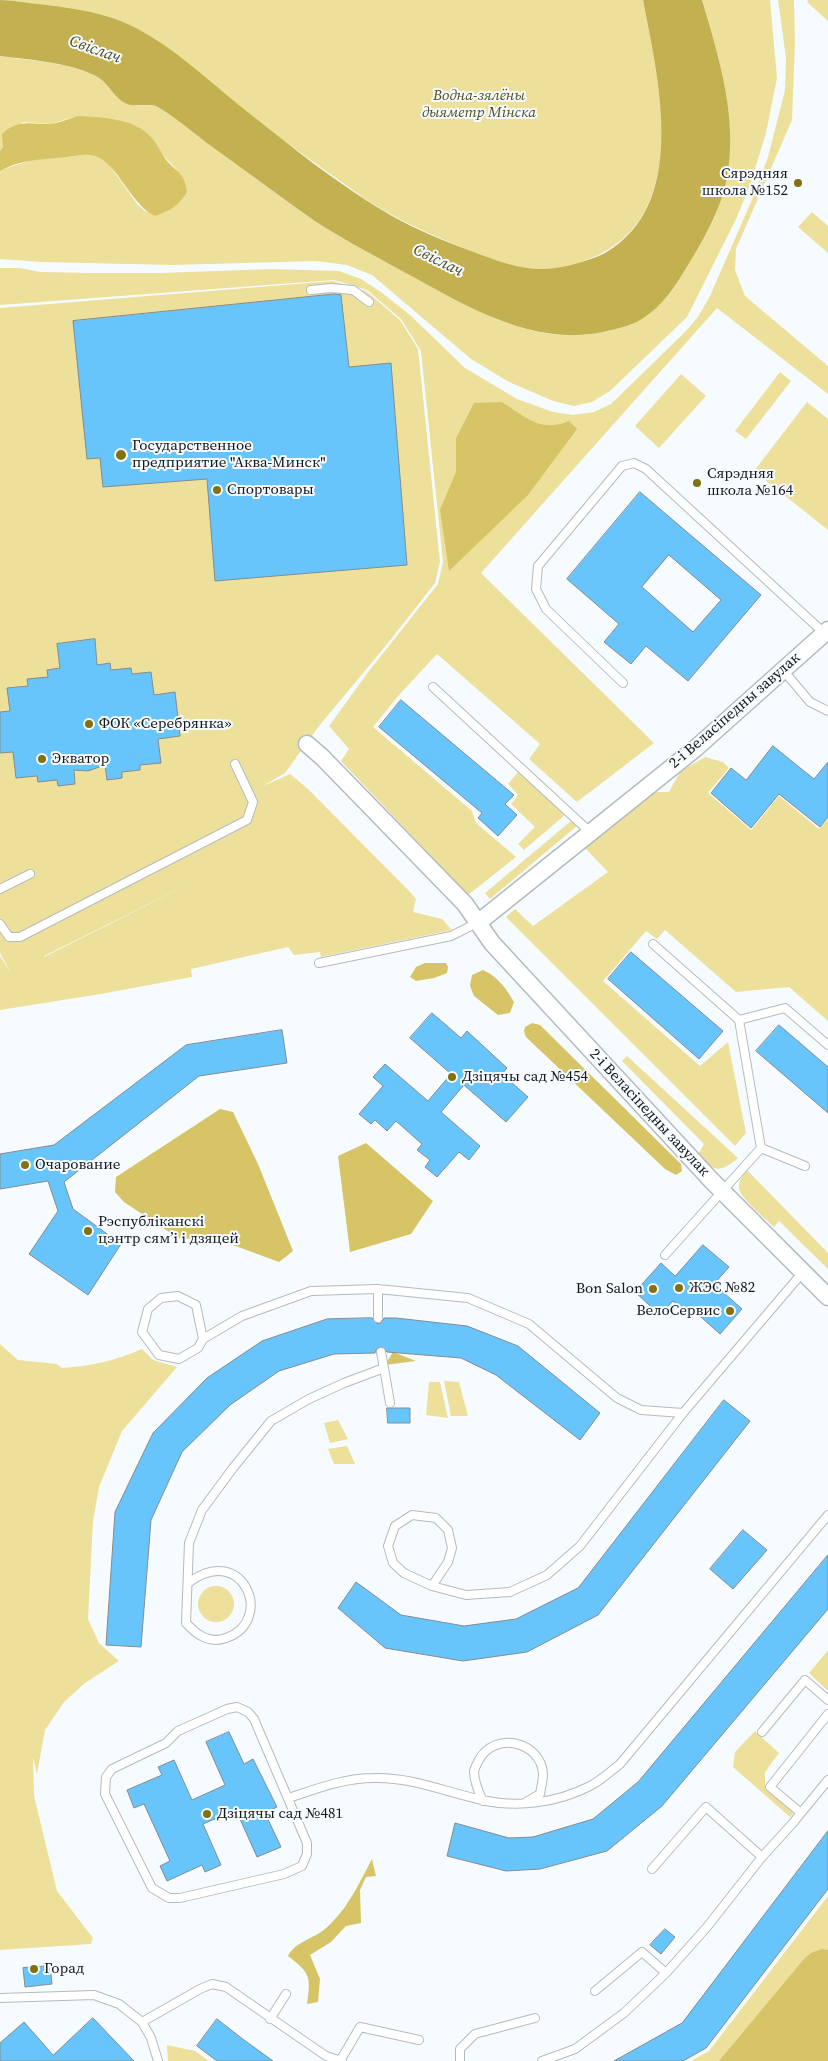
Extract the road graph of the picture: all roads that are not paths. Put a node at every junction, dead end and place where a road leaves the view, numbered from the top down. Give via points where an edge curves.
1 (311, 290) dead end
2 (369, 302) dead end
3 (826, 632) edge
4 (783, 670) junction
5 (622, 682) dead end
6 (434, 687) dead end
7 (828, 712) edge
8 (307, 744) dead end
9 (235, 764) dead end
10 (590, 832) junction
11 (30, 874) dead end
12 (0, 889) edge
13 (479, 922) junction
14 (0, 924) edge
15 (653, 944) dead end
16 (319, 963) dead end
17 (739, 1020) junction
18 (828, 1045) edge
19 (761, 1148) junction
20 (805, 1166) dead end
21 (722, 1192) junction
22 (665, 1255) dead end
23 (803, 1272) junction
24 (378, 1289) junction
25 (828, 1297) edge
26 (378, 1318) dead end
27 (204, 1339) junction
28 (382, 1352) dead end
29 (384, 1368) junction
30 (390, 1403) dead end
31 (683, 1413) junction
32 (828, 1515) edge
33 (188, 1583) junction
34 (432, 1586) junction
35 (828, 1700) edge
36 (828, 1714) edge
37 (762, 1732) dead end
38 (828, 1780) edge
39 (288, 1798) junction
40 (483, 1800) junction
41 (524, 1804) junction
42 (801, 1813) junction
43 (762, 1857) junction
44 (652, 1869) dead end
45 (666, 1973) junction
46 (595, 1991) dead end
47 (286, 1994) dead end
48 (0, 1998) edge
49 (535, 2018) dead end
50 (270, 2019) junction
51 (142, 2022) junction
52 (419, 2040) dead end
53 (158, 2061) edge
54 (341, 2061) edge
55 (460, 2061) edge
56 (542, 2061) edge

1 - 2 lane via 353,290
3 - 4 street, 2-і Веласіпедны завулак
3 - 5 lane via 646,469 634,463 622,466 538,566 536,589 546,608
4 - 7 lane via 810,702
4 - 10 street, 2-і Веласіпедны завулак via 696,748
6 - 10 lane
8 - 13 street, 2-і Веласіпедны завулак
9 - 14 lane via 253,802 247,820 20,937 9,937
10 - 13 street, 2-і Веласіпедны завулак
11 - 12 lane
13 - 16 lane via 451,936
13 - 21 street, 2-і Веласіпедны завулак via 492,943
15 - 17 lane
17 - 18 lane via 785,1008
17 - 19 lane
19 - 20 lane
19 - 21 lane
21 - 22 lane
21 - 23 street, 2-і Веласіпедны завулак
23 - 25 street, 2-і Веласіпедны завулак
23 - 31 lane
24 - 26 lane
24 - 27 lane via 311,1291 242,1316
24 - 31 lane via 468,1298 529,1324 617,1398 641,1410
27 - 27 lane via 196,1305 178,1296 161,1298 148,1309 142,1332 159,1355 179,1359 198,1348
28 - 29 lane
29 - 30 lane
29 - 33 lane via 309,1399 271,1421 202,1510 189,1543
31 - 34 lane via 580,1546 547,1575 510,1592 466,1595
32 - 41 lane via 620,1764 590,1786 558,1798
33 - 33 lane via 199,1574 212,1570 238,1578 247,1588 251,1601 244,1627 234,1636 221,1640 207,1639 195,1633 186,1623
34 - 34 lane via 448,1562 452,1548 448,1530 436,1518 412,1515 395,1526 388,1546 393,1563 404,1573
35 - 37 lane via 804,1680
36 - 42 lane via 770,1787
38 - 42 lane
39 - 39 lane via 307,1843 302,1866 284,1874 169,1898 152,1888 105,1794 104,1786 112,1769 166,1742 178,1731 227,1709 237,1708 248,1712 254,1719
39 - 40 lane via 326,1786 373,1778 416,1781
40 - 41 lane
40 - 41 lane via 476,1785 474,1769 483,1753 498,1743 521,1744 536,1755 543,1774 540,1794
42 - 43 lane
43 - 44 lane via 706,1807
43 - 45 lane
45 - 46 lane via 642,1952
45 - 56 lane via 624,2013 575,2049
47 - 50 lane
48 - 51 lane via 94,1995 119,2004
49 - 55 lane via 474,2034 460,2050
50 - 51 lane via 226,1987 212,1984
50 - 54 lane via 326,2056
51 - 53 lane
52 - 54 lane via 360,2028

